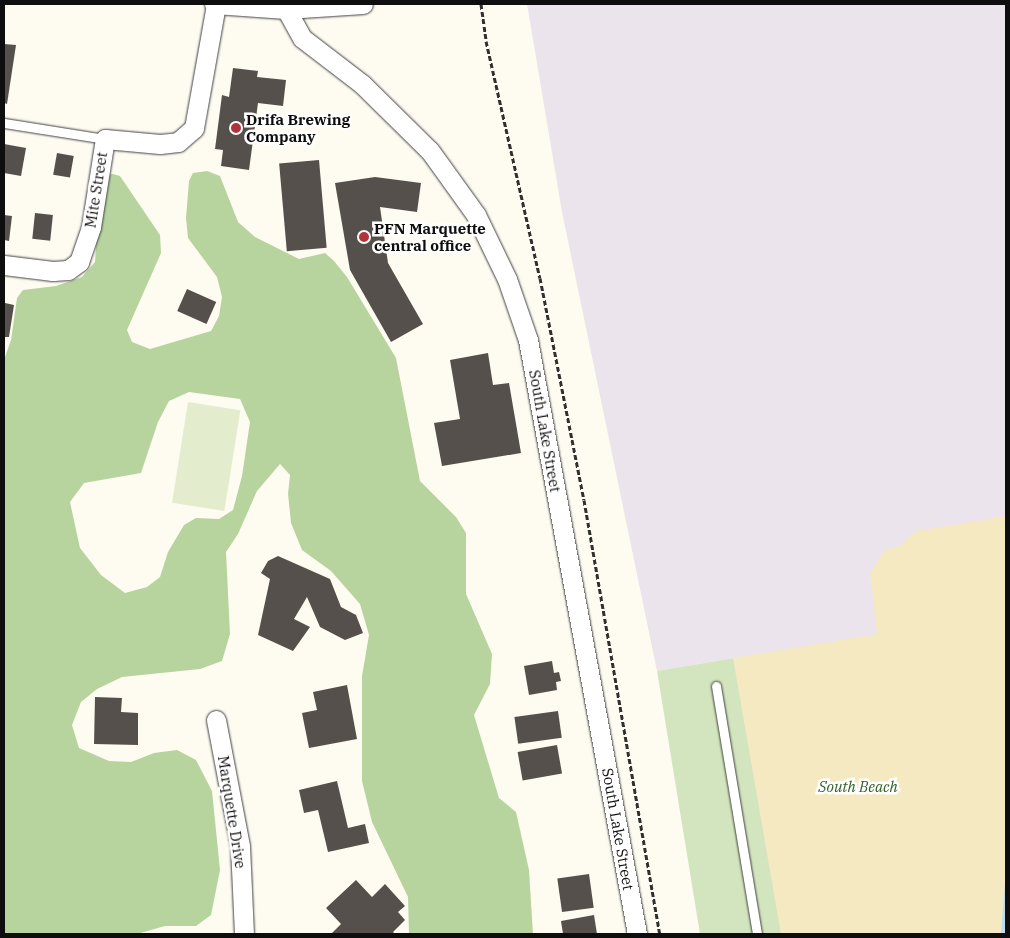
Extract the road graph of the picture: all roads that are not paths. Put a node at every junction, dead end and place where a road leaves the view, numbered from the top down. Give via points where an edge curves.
1 (215, 4) edge
2 (363, 4) edge
3 (286, 9) junction
4 (4, 123) edge
5 (105, 139) junction
6 (4, 265) edge
7 (716, 686) dead end
8 (216, 720) dead end
9 (244, 934) edge
10 (637, 934) edge
11 (757, 934) edge

1 - 3 street
1 - 5 street, Mite Street via 194,128 178,142 160,144
2 - 3 street
3 - 10 street, South Lake Street via 302,38 362,84 430,151 476,215 507,279 528,340
4 - 5 lane
5 - 6 street, Mite Street via 87,243 80,262 68,270 53,271
7 - 11 lane
8 - 9 street, Marquette Drive via 240,846

